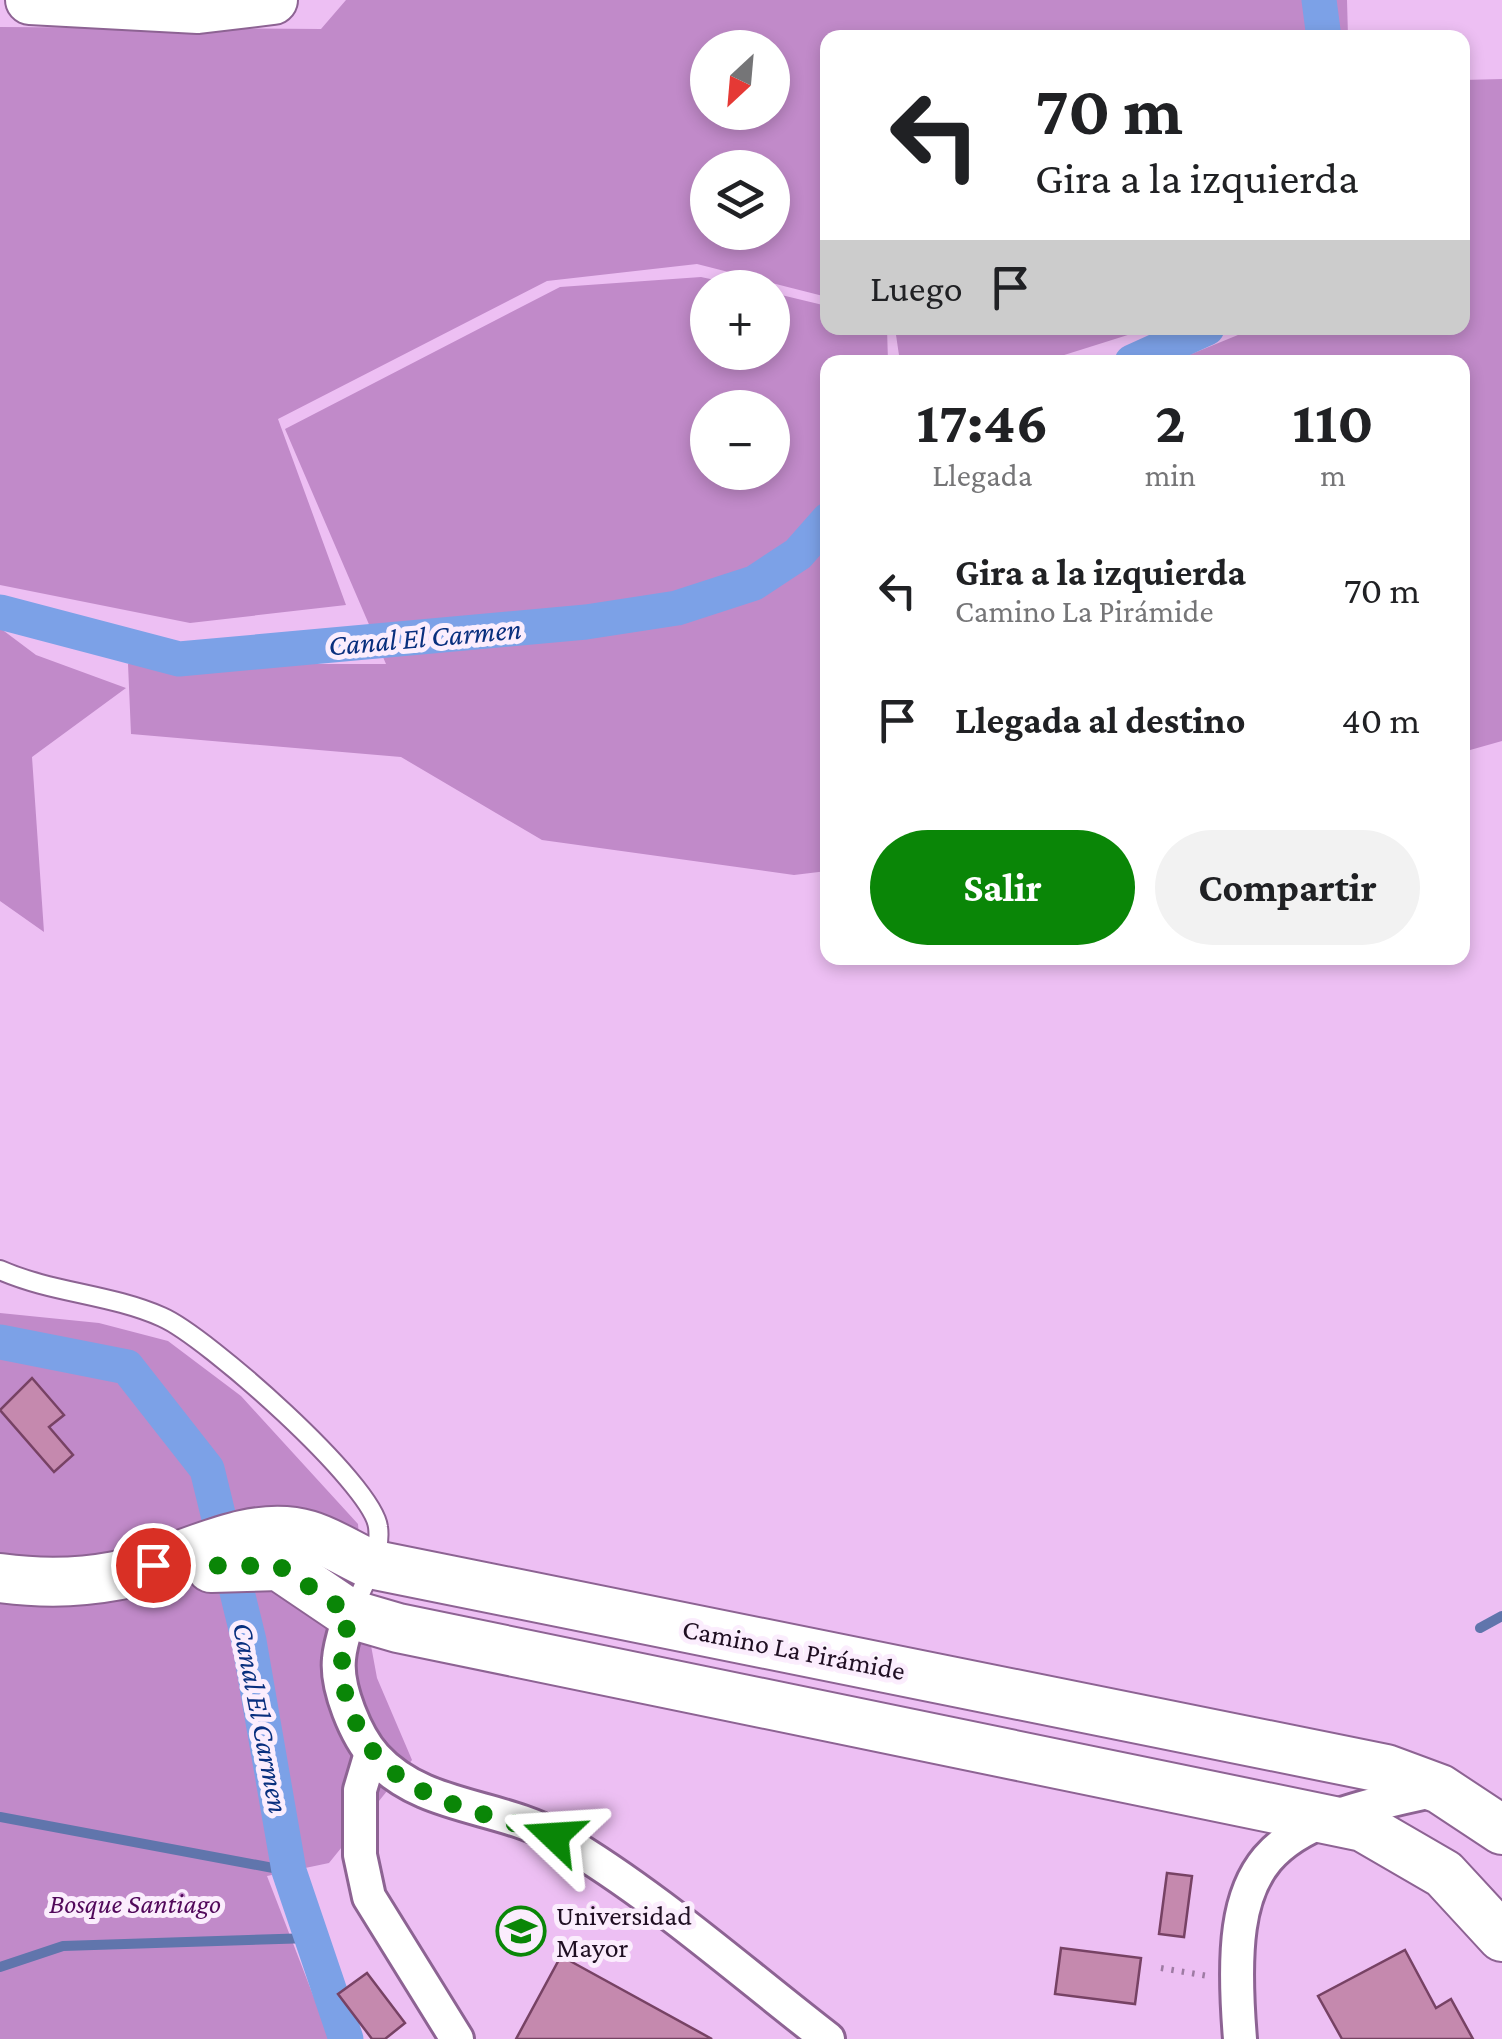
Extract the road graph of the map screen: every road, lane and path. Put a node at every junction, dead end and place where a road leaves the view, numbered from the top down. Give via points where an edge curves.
1 (30, 0) edge
2 (273, 0) edge
3 (0, 1270) edge
4 (279, 1549) junction
5 (370, 1564) junction
6 (0, 1578) edge
7 (350, 1614) junction
8 (371, 1753) junction
9 (1440, 1789) junction
10 (1324, 1818) junction
11 (1502, 1830) edge
12 (1502, 1937) edge
13 (1161, 1968) dead end
14 (1234, 1979) junction
15 (453, 2036) edge
16 (828, 2039) edge
17 (1240, 2039) edge

1 - 2 street via 198,8
3 - 5 lane via 140,1308 210,1346 369,1501 379,1530
4 - 5 street, Camino La Pirámide via 307,1534
4 - 6 street, Camino La Pirámide via 204,1556 115,1576
4 - 7 street
5 - 7 lane
5 - 9 street, Camino La Pirámide via 1386,1769
7 - 8 street via 338,1660 347,1704
7 - 10 street
8 - 15 street via 360,1790 360,1855 369,1898
8 - 16 street via 420,1792 554,1836 612,1871
9 - 10 street
9 - 11 street, Camino La Pirámide
10 - 12 street via 1363,1827 1444,1874
10 - 14 street via 1279,1845 1249,1881
13 - 14 path
14 - 17 street

